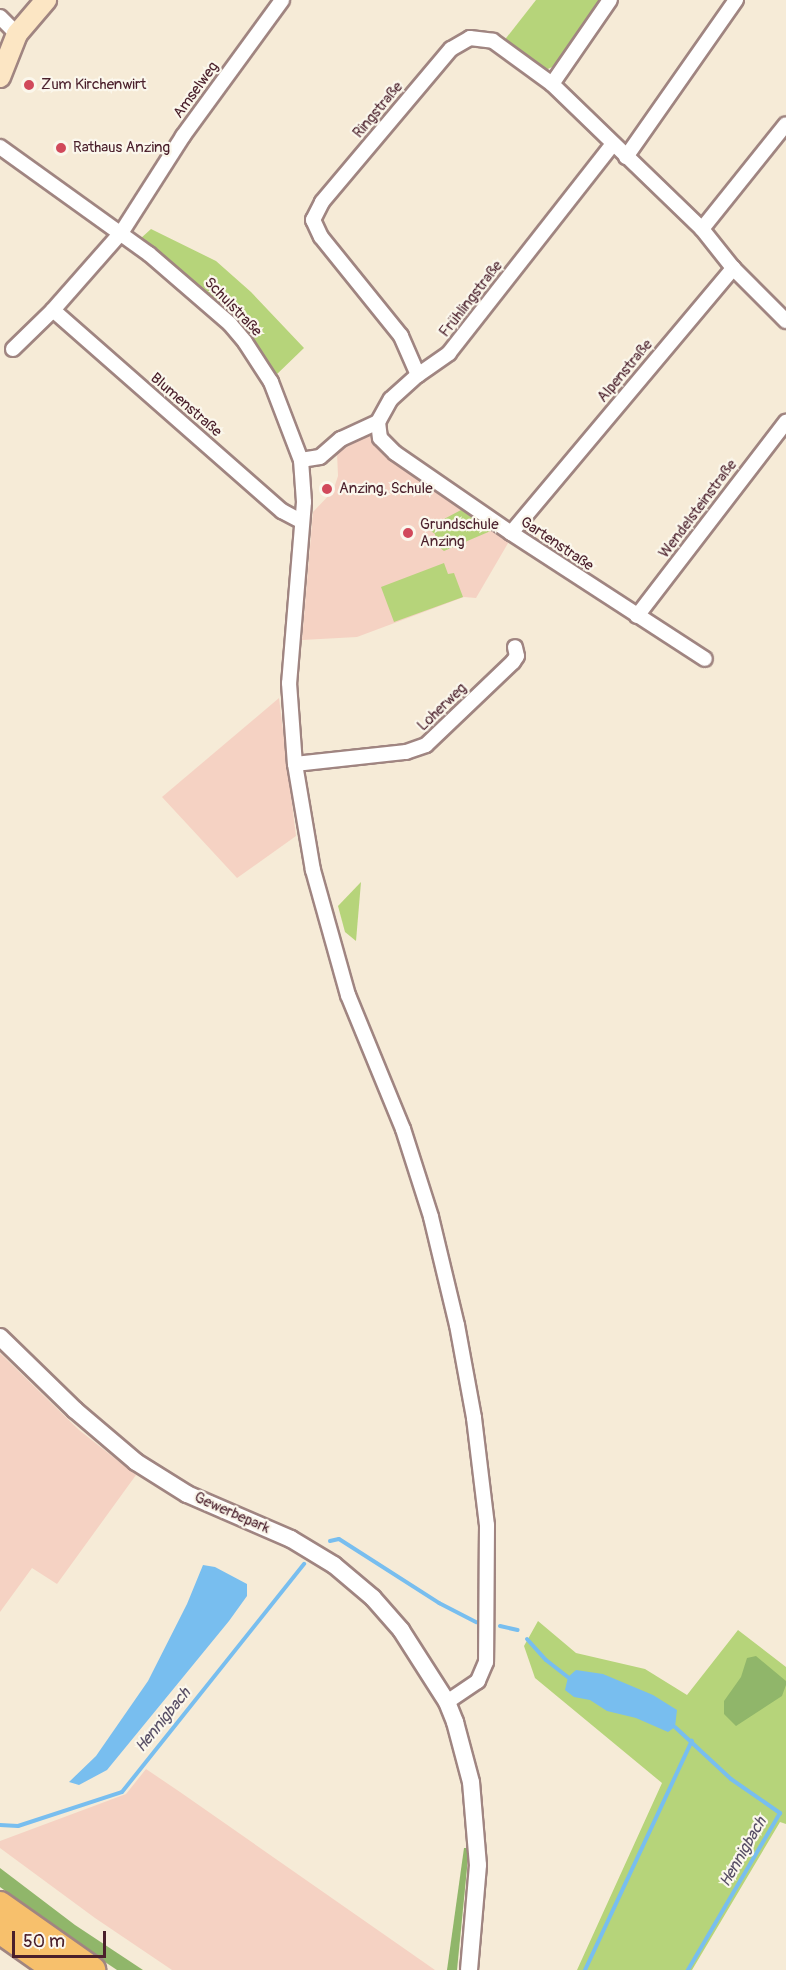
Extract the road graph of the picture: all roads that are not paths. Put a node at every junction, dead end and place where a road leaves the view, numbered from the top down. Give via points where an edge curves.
1 (46, 0) edge
2 (282, 0) edge
3 (610, 0) edge
4 (736, 0) edge
5 (0, 17) edge
6 (17, 34) junction
7 (0, 77) edge
8 (552, 84) junction
9 (786, 124) edge
10 (613, 144) junction
11 (0, 147) edge
12 (626, 157) junction
13 (702, 229) junction
14 (121, 233) junction
15 (733, 268) junction
16 (53, 310) junction
17 (786, 321) edge
18 (13, 349) dead end
19 (418, 375) junction
20 (378, 422) junction
21 (786, 422) edge
22 (301, 460) junction
23 (301, 521) junction
24 (511, 533) junction
25 (637, 616) junction
26 (515, 647) dead end
27 (705, 659) dead end
28 (295, 764) junction
29 (0, 1337) edge
30 (447, 1702) junction
31 (0, 1905) edge
32 (0, 1930) edge
33 (57, 1970) edge
34 (92, 1970) edge
35 (469, 1970) edge

1 - 6 main road
2 - 14 street, Amselweg via 183,136
3 - 8 street
4 - 12 street
5 - 6 street
6 - 7 main road
8 - 10 street, Ringstraße
8 - 19 street, Ringstraße via 493,41 470,38 459,42 322,201 313,220 321,237 401,336
9 - 13 street
10 - 12 street, Ringstraße
10 - 19 street, Frühlingstraße via 457,345
11 - 14 street, Schulstraße
12 - 13 street
13 - 15 street
14 - 16 street
14 - 22 street, Schulstraße via 184,282 246,342 271,382
15 - 17 street
15 - 24 street, Alpenstraße
16 - 18 street
16 - 23 street, Blumenstraße via 282,511
19 - 20 street, Frühlingstraße via 391,399
20 - 22 street via 341,440 320,457
20 - 24 street, Gartenstraße via 378,432 386,446
21 - 25 street, Wendelsteinstraße
22 - 23 street, Schulstraße
23 - 28 street, Schulstraße via 289,683
24 - 25 street, Gartenstraße
25 - 27 street, Gartenstraße
26 - 28 street, Loherweg via 517,656 513,662 426,745 406,752
28 - 30 street, Schulstraße via 313,870 345,984 403,1129 431,1217 474,1418 487,1525 488,1653 478,1681
29 - 30 street, Gewerbepark via 108,1440 165,1482 291,1539 357,1583 401,1630
30 - 35 street, Gewerbepark via 467,1762 478,1838
31 - 34 highway
32 - 33 highway

